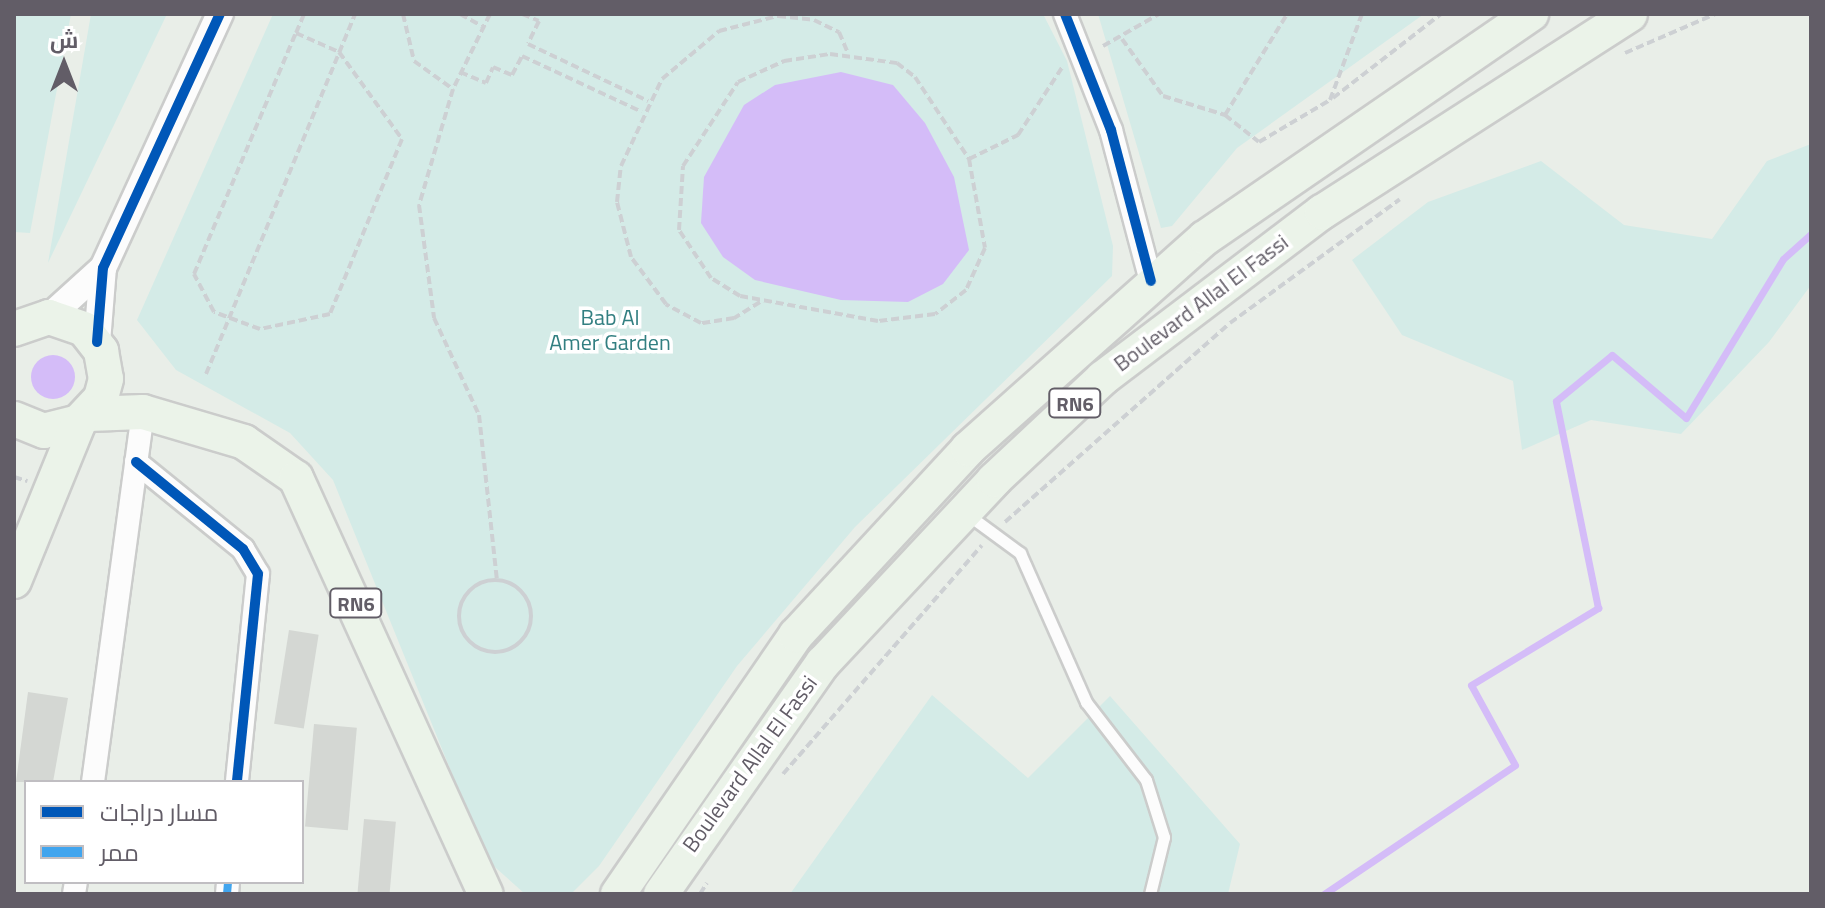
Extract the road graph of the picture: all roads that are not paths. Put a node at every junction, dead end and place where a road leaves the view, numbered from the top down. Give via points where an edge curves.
1 (220, 14) edge
2 (1065, 14) edge
3 (1531, 14) edge
4 (1630, 14) edge
5 (103, 268) junction
6 (1151, 281) junction
7 (28, 319) edge
8 (100, 351) junction
9 (143, 412) junction
10 (84, 418) junction
11 (14, 419) edge
12 (136, 462) junction
13 (964, 512) junction
14 (14, 581) edge
15 (93, 780) edge
16 (237, 780) edge
17 (487, 890) edge
18 (618, 893) edge
19 (661, 894) edge
20 (1150, 894) edge

1 - 5 street
2 - 6 street via 1083,53
3 - 6 main road, Boulevard Allal El Fassi / RN6
4 - 13 main road, Boulevard Allal El Fassi / RN6 via 1443,129 1199,299 1103,378
5 - 7 street
5 - 8 street
6 - 18 main road, Boulevard Allal El Fassi / RN6 via 968,449 796,635
7 - 8 main road via 76,324
8 - 9 main road
8 - 10 main road via 101,398
9 - 10 main road, RN6
9 - 12 street
9 - 17 main road, RN6 via 244,442 296,478
10 - 11 main road, RN6 via 44,431
10 - 14 main road
12 - 15 street
12 - 16 street via 243,549 258,574
13 - 19 main road, Boulevard Allal El Fassi / RN6 via 823,663
13 - 20 lane via 1020,553 1059,653 1161,812 1164,837

